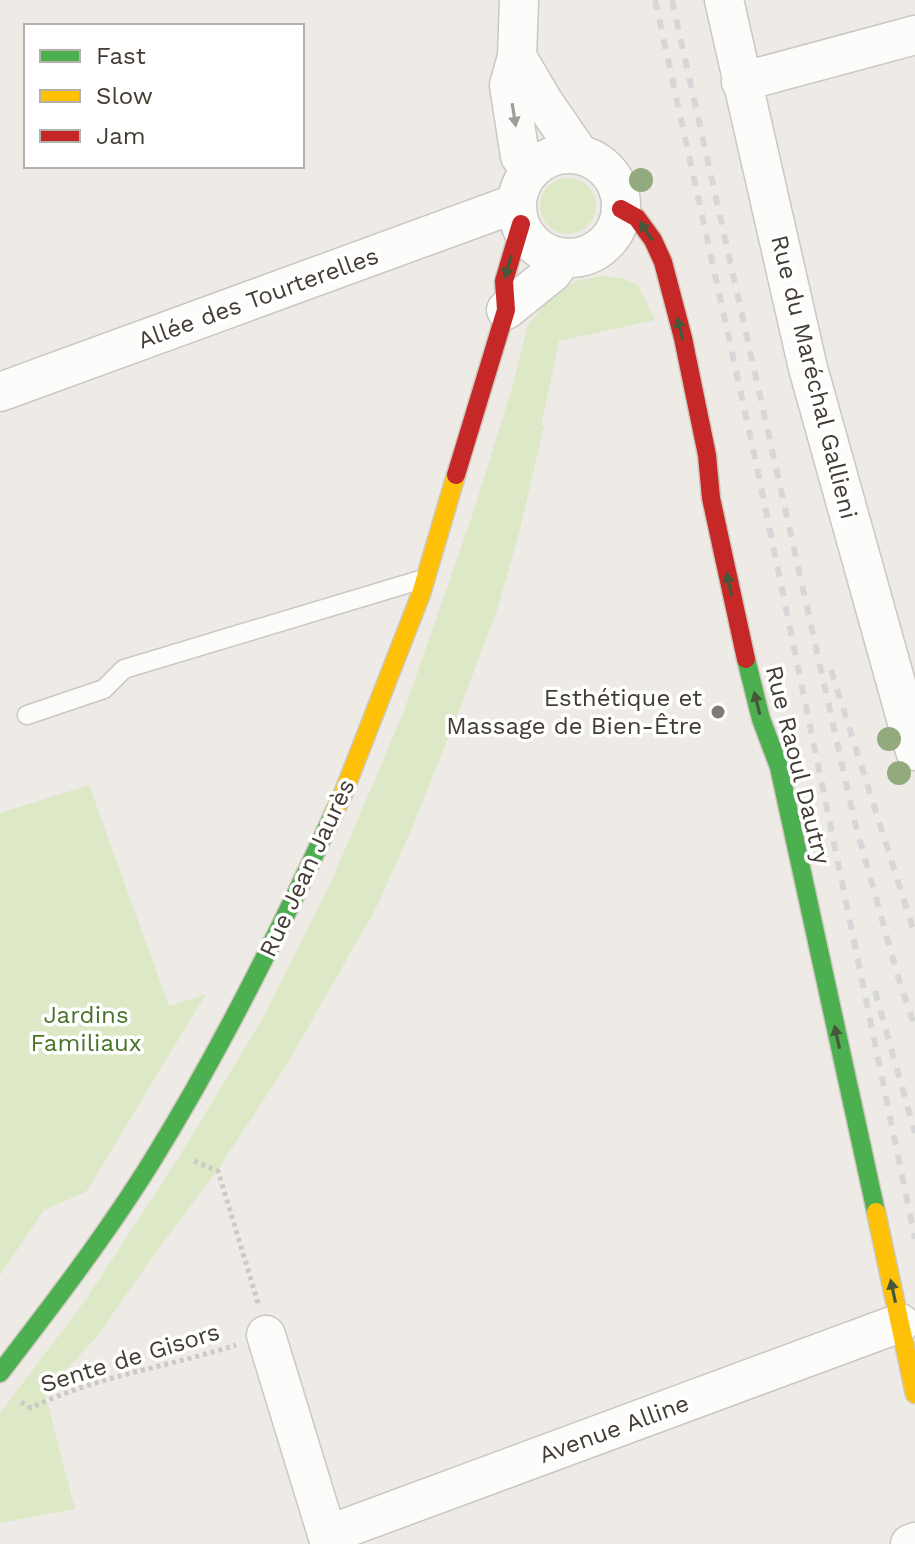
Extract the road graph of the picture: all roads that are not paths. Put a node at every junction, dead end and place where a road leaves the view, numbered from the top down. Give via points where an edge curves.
1 (519, 0) edge
2 (724, 0) edge
3 (915, 35) edge
4 (517, 57) junction
5 (741, 82) junction
6 (580, 155) junction
7 (523, 200) junction
8 (621, 209) junction
9 (563, 258) junction
10 (506, 310) junction
11 (0, 392) edge
12 (426, 578) junction
13 (903, 664) edge
14 (27, 715) dead end
15 (915, 751) edge
16 (900, 1323) junction
17 (266, 1335) road end
18 (0, 1373) edge
19 (915, 1394) edge
20 (328, 1539) edge

1 - 4 street
2 - 5 street, Rue du Maréchal Gallieni
3 - 5 street
4 - 6 street
4 -> 7 street via 509,85
5 - 13 street, Rue du Maréchal Gallieni via 808,368
6 - 7 street via 540,163
6 - 8 street via 610,174
7 - 9 street via 527,237
7 -> 10 street, Rue Jean Jaurès via 504,281
7 - 11 street, Allée des Tourterelles
8 - 9 street via 609,240 596,251
16 -> 8 street, Rue Raoul Dautry via 779,767 761,719 722,551 683,338 653,240 637,218
9 - 10 street
10 - 12 street, Rue Jean Jaurès
12 - 14 lane via 124,669 104,689
12 - 18 street, Rue Jean Jaurès via 343,794 220,1046 151,1163 70,1283
13 - 15 street, Rue du Maréchal Gallieni
16 - 19 street, Rue Raoul Dautry
16 - 20 street, Avenue Alline
17 - 20 street, Avenue Alline

